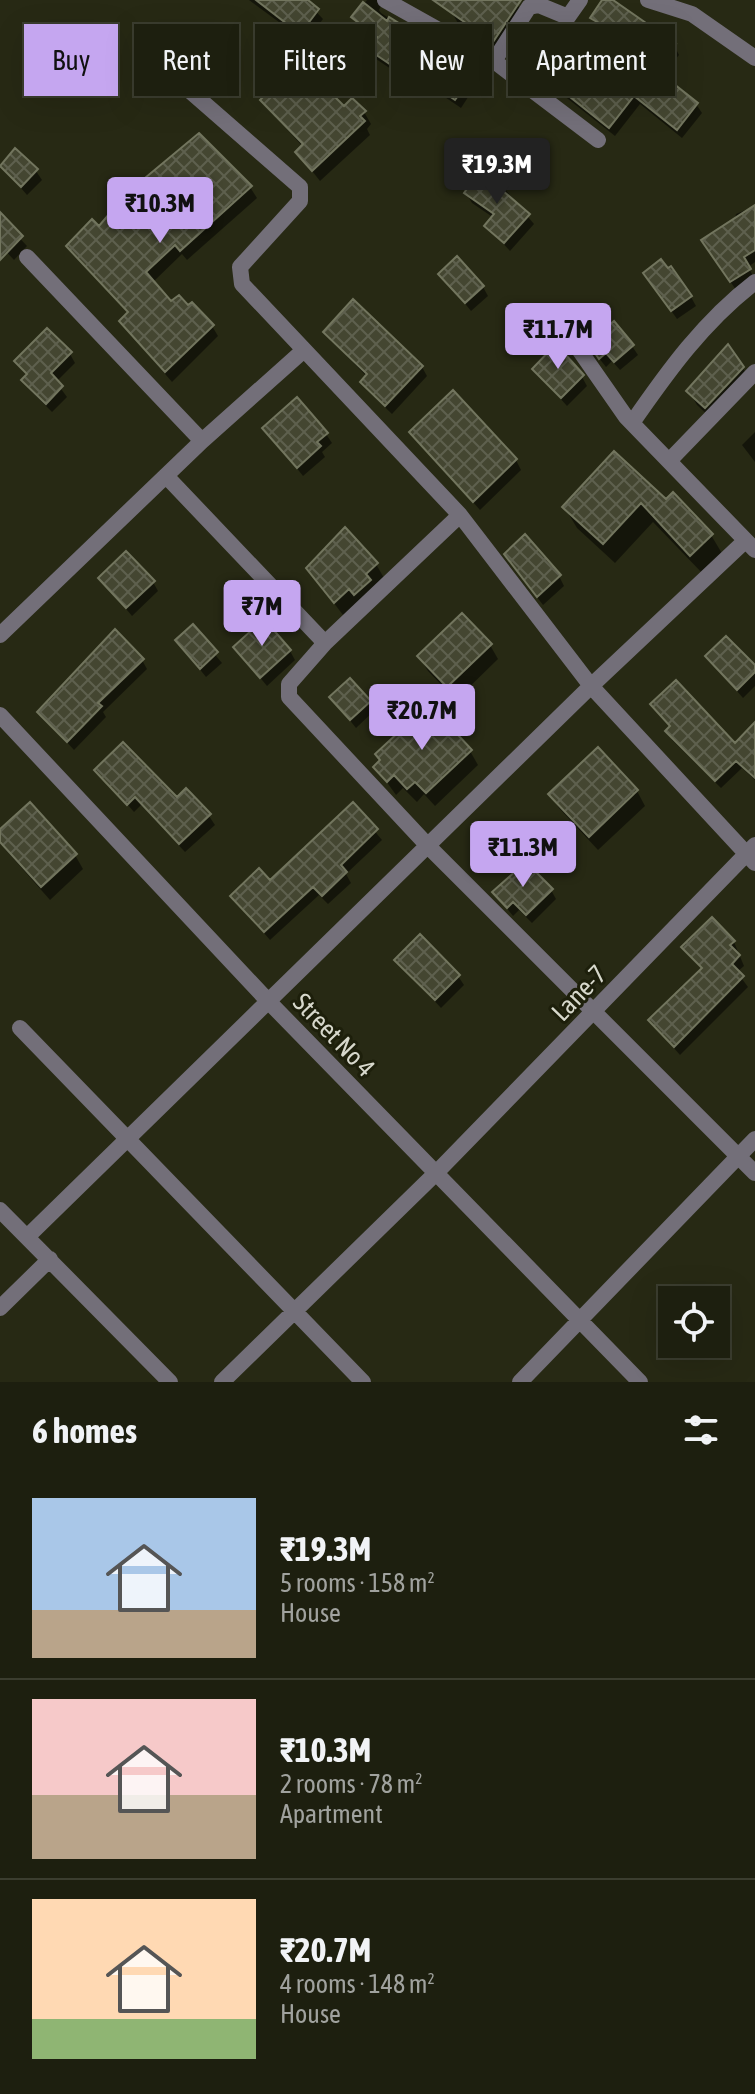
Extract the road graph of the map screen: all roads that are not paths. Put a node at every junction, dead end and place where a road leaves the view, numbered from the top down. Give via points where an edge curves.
1 (385, 0) edge
2 (580, 0) edge
3 (648, 0) edge
4 (755, 58) edge
5 (494, 61) junction
6 (196, 96) edge
7 (598, 140) dead end
8 (27, 257) dead end
9 (755, 282) edge
10 (304, 350) junction
11 (580, 351) dead end
12 (755, 372) edge
13 (629, 420) junction
14 (202, 441) junction
15 (669, 461) junction
16 (168, 478) junction
17 (460, 515) junction
18 (750, 546) edge
19 (0, 635) edge
20 (325, 643) junction
21 (591, 686) junction
22 (0, 715) edge
23 (429, 847) junction
24 (752, 854) edge
25 (269, 1002) junction
26 (594, 1013) junction
27 (20, 1028) dead end
28 (129, 1139) junction
29 (755, 1139) edge
30 (739, 1156) junction
31 (436, 1173) junction
32 (755, 1173) edge
33 (0, 1210) edge
34 (27, 1237) junction
35 (50, 1259) junction
36 (0, 1308) edge
37 (293, 1312) junction
38 (580, 1321) junction
39 (170, 1382) edge
40 (222, 1382) edge
41 (363, 1382) edge
42 (520, 1382) edge
43 (640, 1382) edge

1 - 5 street
2 - 5 street via 568,17 539,5 529,7
3 - 4 street via 692,14
5 - 7 street
6 - 10 street via 300,187 300,201 240,267 238,276
8 - 14 street
9 - 13 street via 710,321
10 - 14 street
10 - 17 street
11 - 13 street
12 - 15 street
13 - 15 street
14 - 16 street
15 - 18 street
16 - 19 street
16 - 20 street
17 - 20 street
17 - 21 street
18 - 21 street
20 - 23 street via 286,691
21 - 23 street
21 - 24 street
22 - 25 street, Street No 4
23 - 25 street
23 - 26 street
24 - 26 street, Lane-7
25 - 28 street
25 - 31 street, Street No 4
26 - 30 street
26 - 31 street, Lane-7
27 - 28 street
28 - 34 street
28 - 37 street
29 - 30 street
30 - 32 street
30 - 38 street
31 - 37 street, Lane-7
31 - 38 street, Street No 4
33 - 34 street
34 - 35 street
35 - 36 street
35 - 39 street
37 - 40 street, Lane-7
37 - 41 street
38 - 42 street
38 - 43 street, Street No 4

